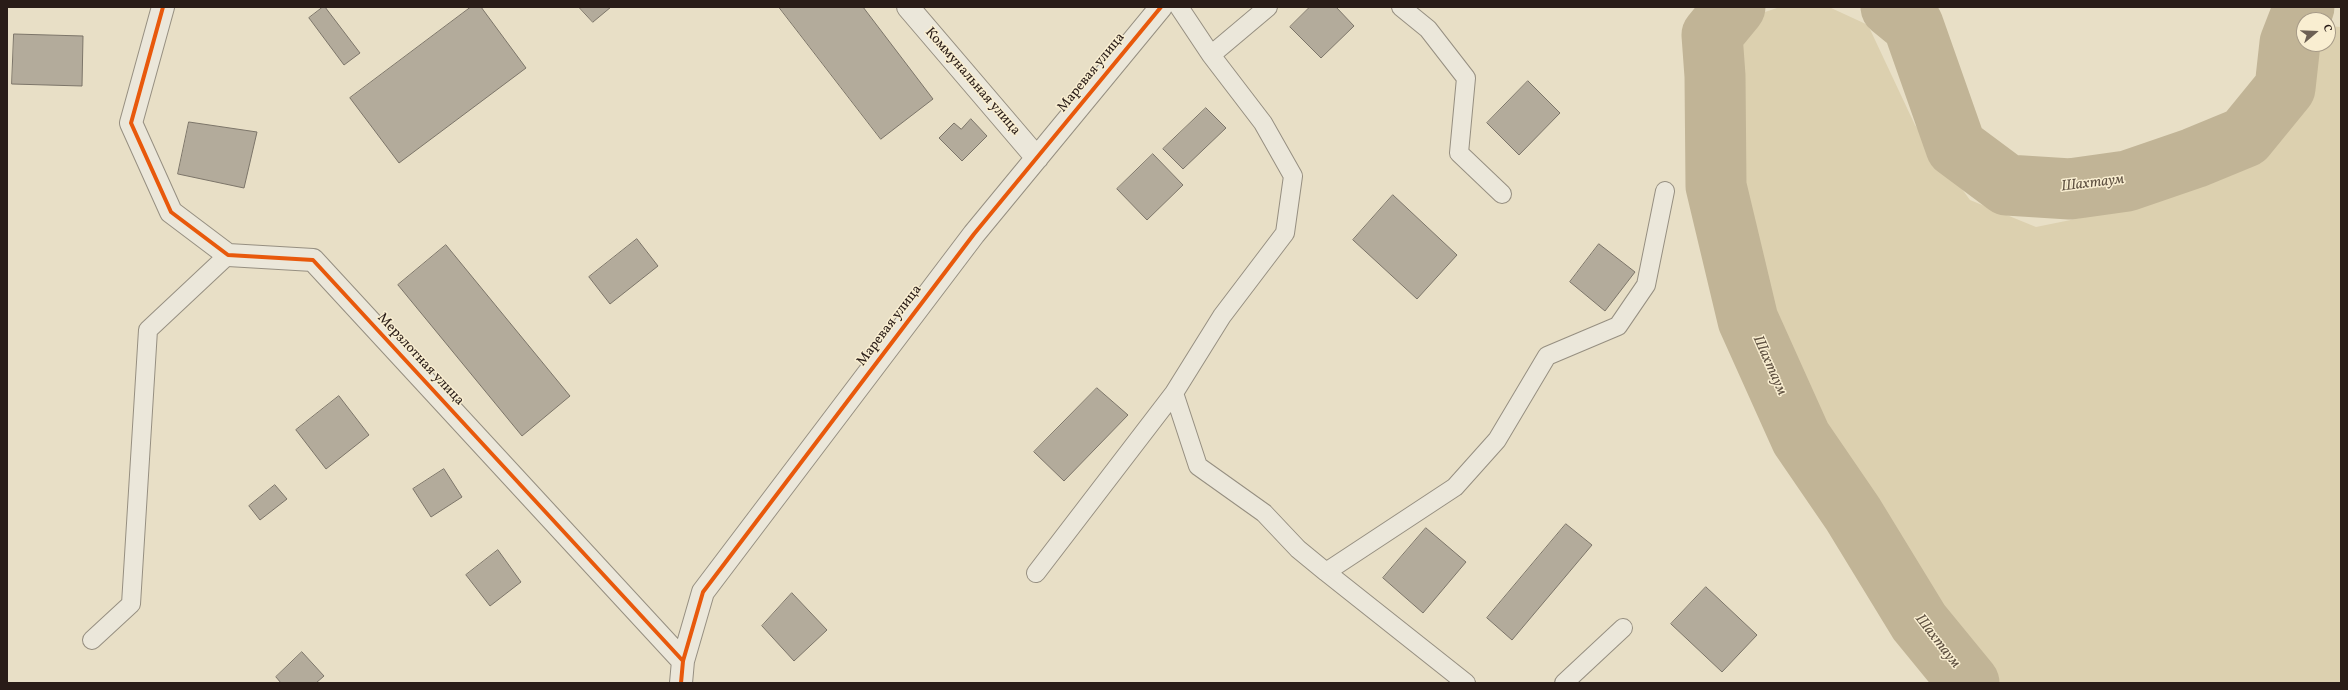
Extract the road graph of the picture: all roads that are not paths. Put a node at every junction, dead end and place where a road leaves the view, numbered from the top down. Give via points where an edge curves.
1 (163, 7) edge
2 (908, 7) edge
3 (1161, 7) edge
4 (1179, 7) edge
5 (1268, 7) edge
6 (1401, 7) edge
7 (1211, 55) junction
8 (1037, 158) junction
9 (1665, 191) dead end
10 (1502, 194) dead end
11 (228, 255) junction
12 (1174, 393) junction
13 (1326, 572) junction
14 (1036, 573) dead end
15 (1623, 628) dead end
16 (92, 640) dead end
17 (683, 661) junction
18 (681, 683) edge
19 (1466, 683) edge
20 (1564, 683) edge

1 - 11 street via 131,123 171,212
2 - 8 street, Коммунальная улица
3 - 8 street, Маревая улица
4 - 7 lane
5 - 7 lane
6 - 10 lane via 1428,29 1466,78 1459,153
7 - 12 lane via 1263,123 1293,176 1285,232 1222,316
8 - 17 street, Маревая улица via 969,240 703,592
9 - 13 lane via 1646,286 1618,326 1547,356 1497,440 1455,487
11 - 16 lane via 148,330 131,604
11 - 17 street, Мерзлотная улица via 313,260
12 - 13 lane via 1198,466 1264,513 1298,549
12 - 14 lane
13 - 19 lane
15 - 20 lane
17 - 18 street, Маревая улица

